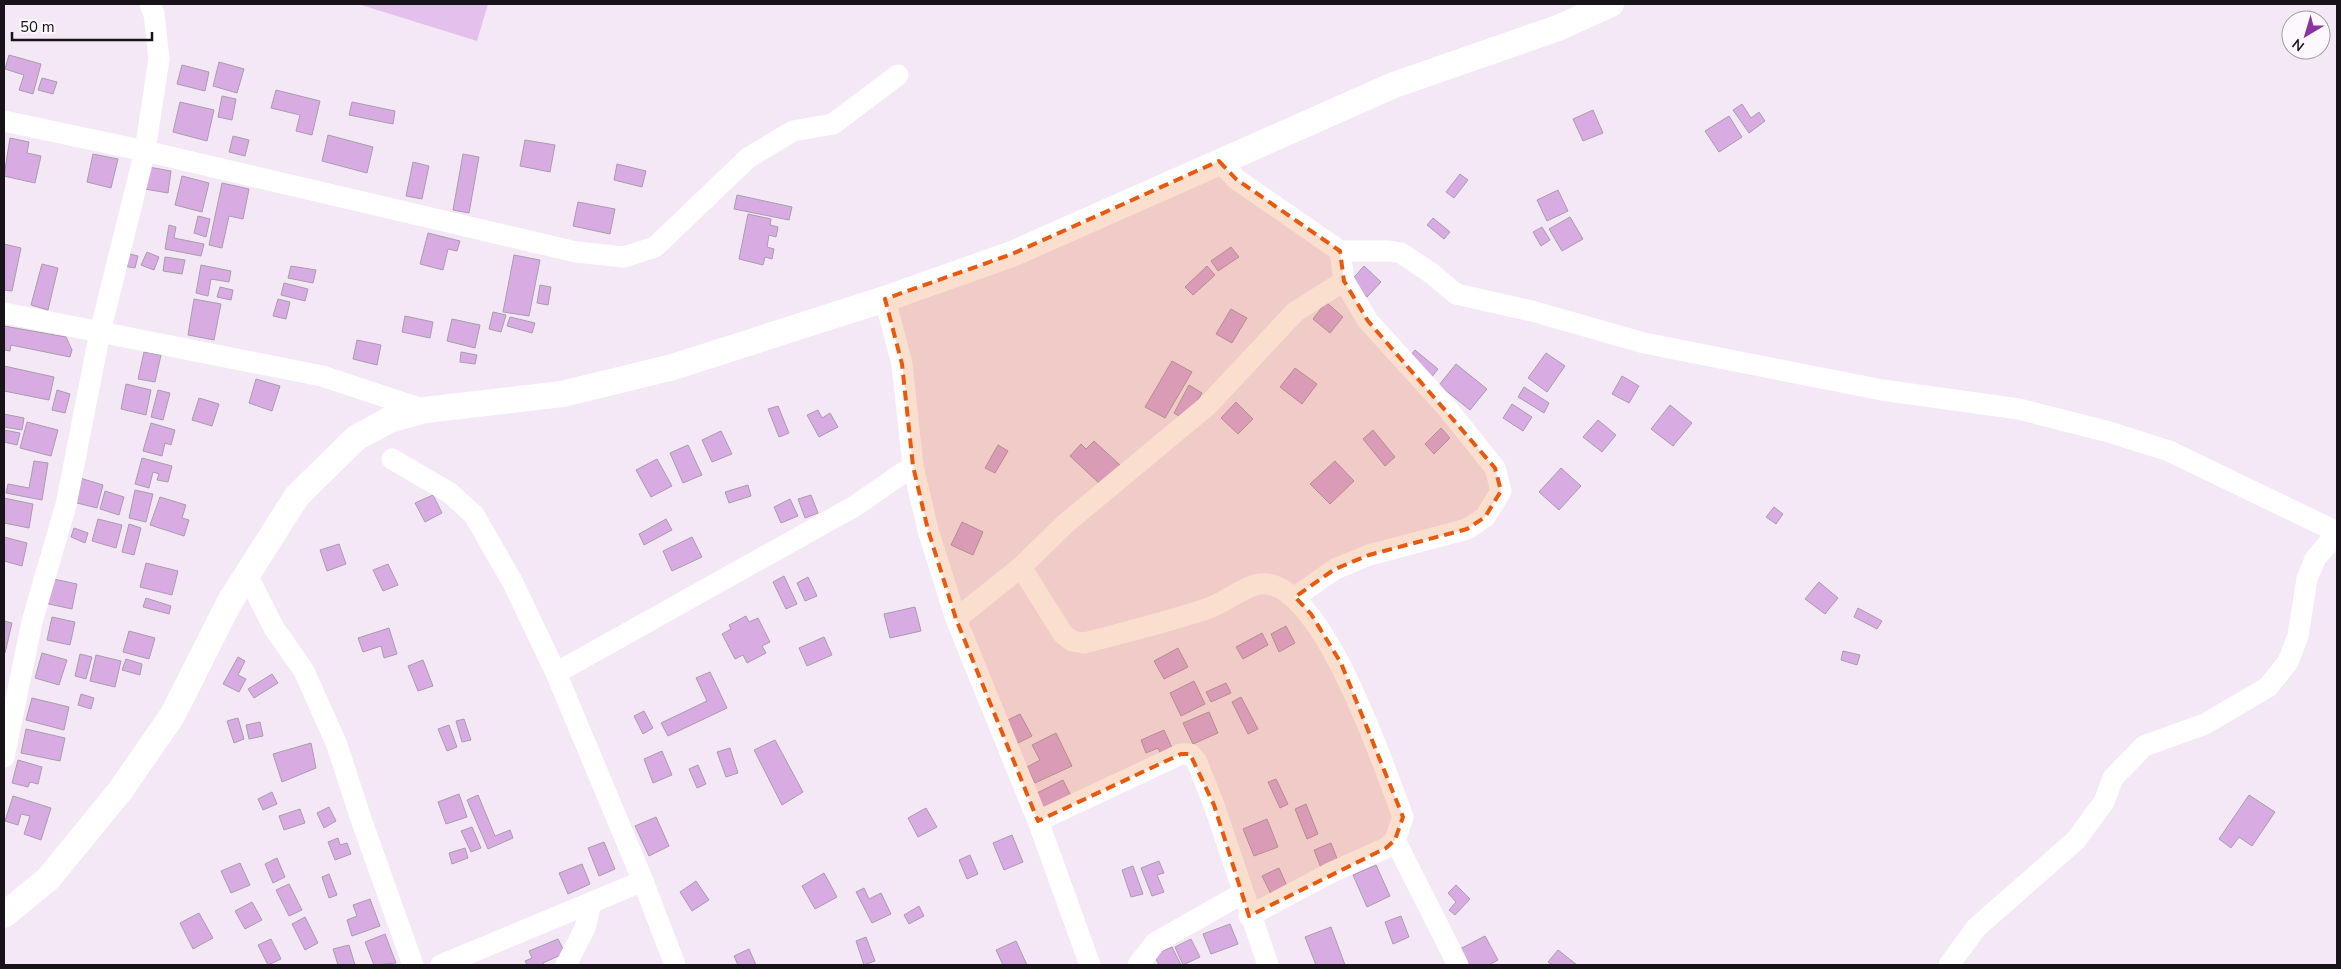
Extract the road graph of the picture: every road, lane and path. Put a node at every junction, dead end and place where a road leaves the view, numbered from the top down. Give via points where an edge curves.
1 (150, 4) edge
2 (1611, 4) edge
3 (898, 75) dead end
4 (4, 120) edge
5 (145, 151) junction
6 (1219, 161) junction
7 (1340, 251) junction
8 (1344, 281) junction
9 (884, 298) junction
10 (4, 313) edge
11 (100, 332) junction
12 (426, 410) junction
13 (392, 460) dead end
14 (913, 466) junction
15 (2337, 532) edge
16 (1020, 567) junction
17 (248, 577) junction
18 (1295, 597) junction
19 (956, 619) junction
20 (556, 673) junction
21 (12, 677) edge
22 (4, 757) edge
23 (1038, 821) junction
24 (1395, 840) junction
25 (643, 881) junction
26 (1243, 893) junction
27 (591, 903) junction
28 (4, 915) edge
29 (1250, 916) junction
30 (1087, 964) edge
31 (414, 965) edge
32 (442, 965) edge
33 (566, 965) edge
34 (675, 965) edge
35 (1138, 965) edge
36 (1268, 965) edge
37 (1458, 965) edge
38 (1949, 965) edge

1 - 5 street via 159,59
2 - 6 main road via 1558,28 1394,85
3 - 5 street via 833,124 793,131 748,158 655,247 624,257 576,252
4 - 5 street
5 - 11 street
6 - 7 street via 1236,180
6 - 9 main road via 1012,254
7 - 8 street
7 - 15 street via 1389,250 1400,253 1456,294 1532,310 1644,343 1882,390 2019,409 2109,432 2169,452
8 - 16 street via 1295,312 1207,406 1065,524
8 - 18 street via 1368,321 1447,408 1495,468 1501,491 1485,517 1467,529 1369,555 1336,569
9 - 12 main road via 655,371 562,394
9 - 14 street via 902,364
10 - 11 street
11 - 12 street via 322,376
11 - 21 street via 66,505 32,622
12 - 17 main road via 389,420 356,438 326,464 297,496
13 - 20 street via 450,493 474,516 512,581
14 - 19 street via 928,530
14 - 20 street via 855,506
15 - 38 street via 2315,558 2307,579 2298,636 2288,662 2268,687 2205,724 2144,746 2113,778 2104,802 2076,840 1976,928
16 - 18 street via 1063,634 1072,641 1084,643 1210,608 1260,584 1279,586
16 - 19 street
17 - 28 main road via 229,604 172,716 120,791 48,880
17 - 31 street via 274,628 304,671 337,745
18 - 24 street via 1311,614 1341,663 1379,755 1403,817
19 - 23 street
20 - 25 street
21 - 22 street
23 - 26 street via 1181,754 1190,754 1197,762 1214,805
23 - 30 street
24 - 29 street via 1386,848 1332,872
24 - 37 street
25 - 27 street
25 - 34 street
26 - 29 street
26 - 35 street via 1155,943
27 - 32 street
27 - 33 street via 585,928
29 - 36 street

